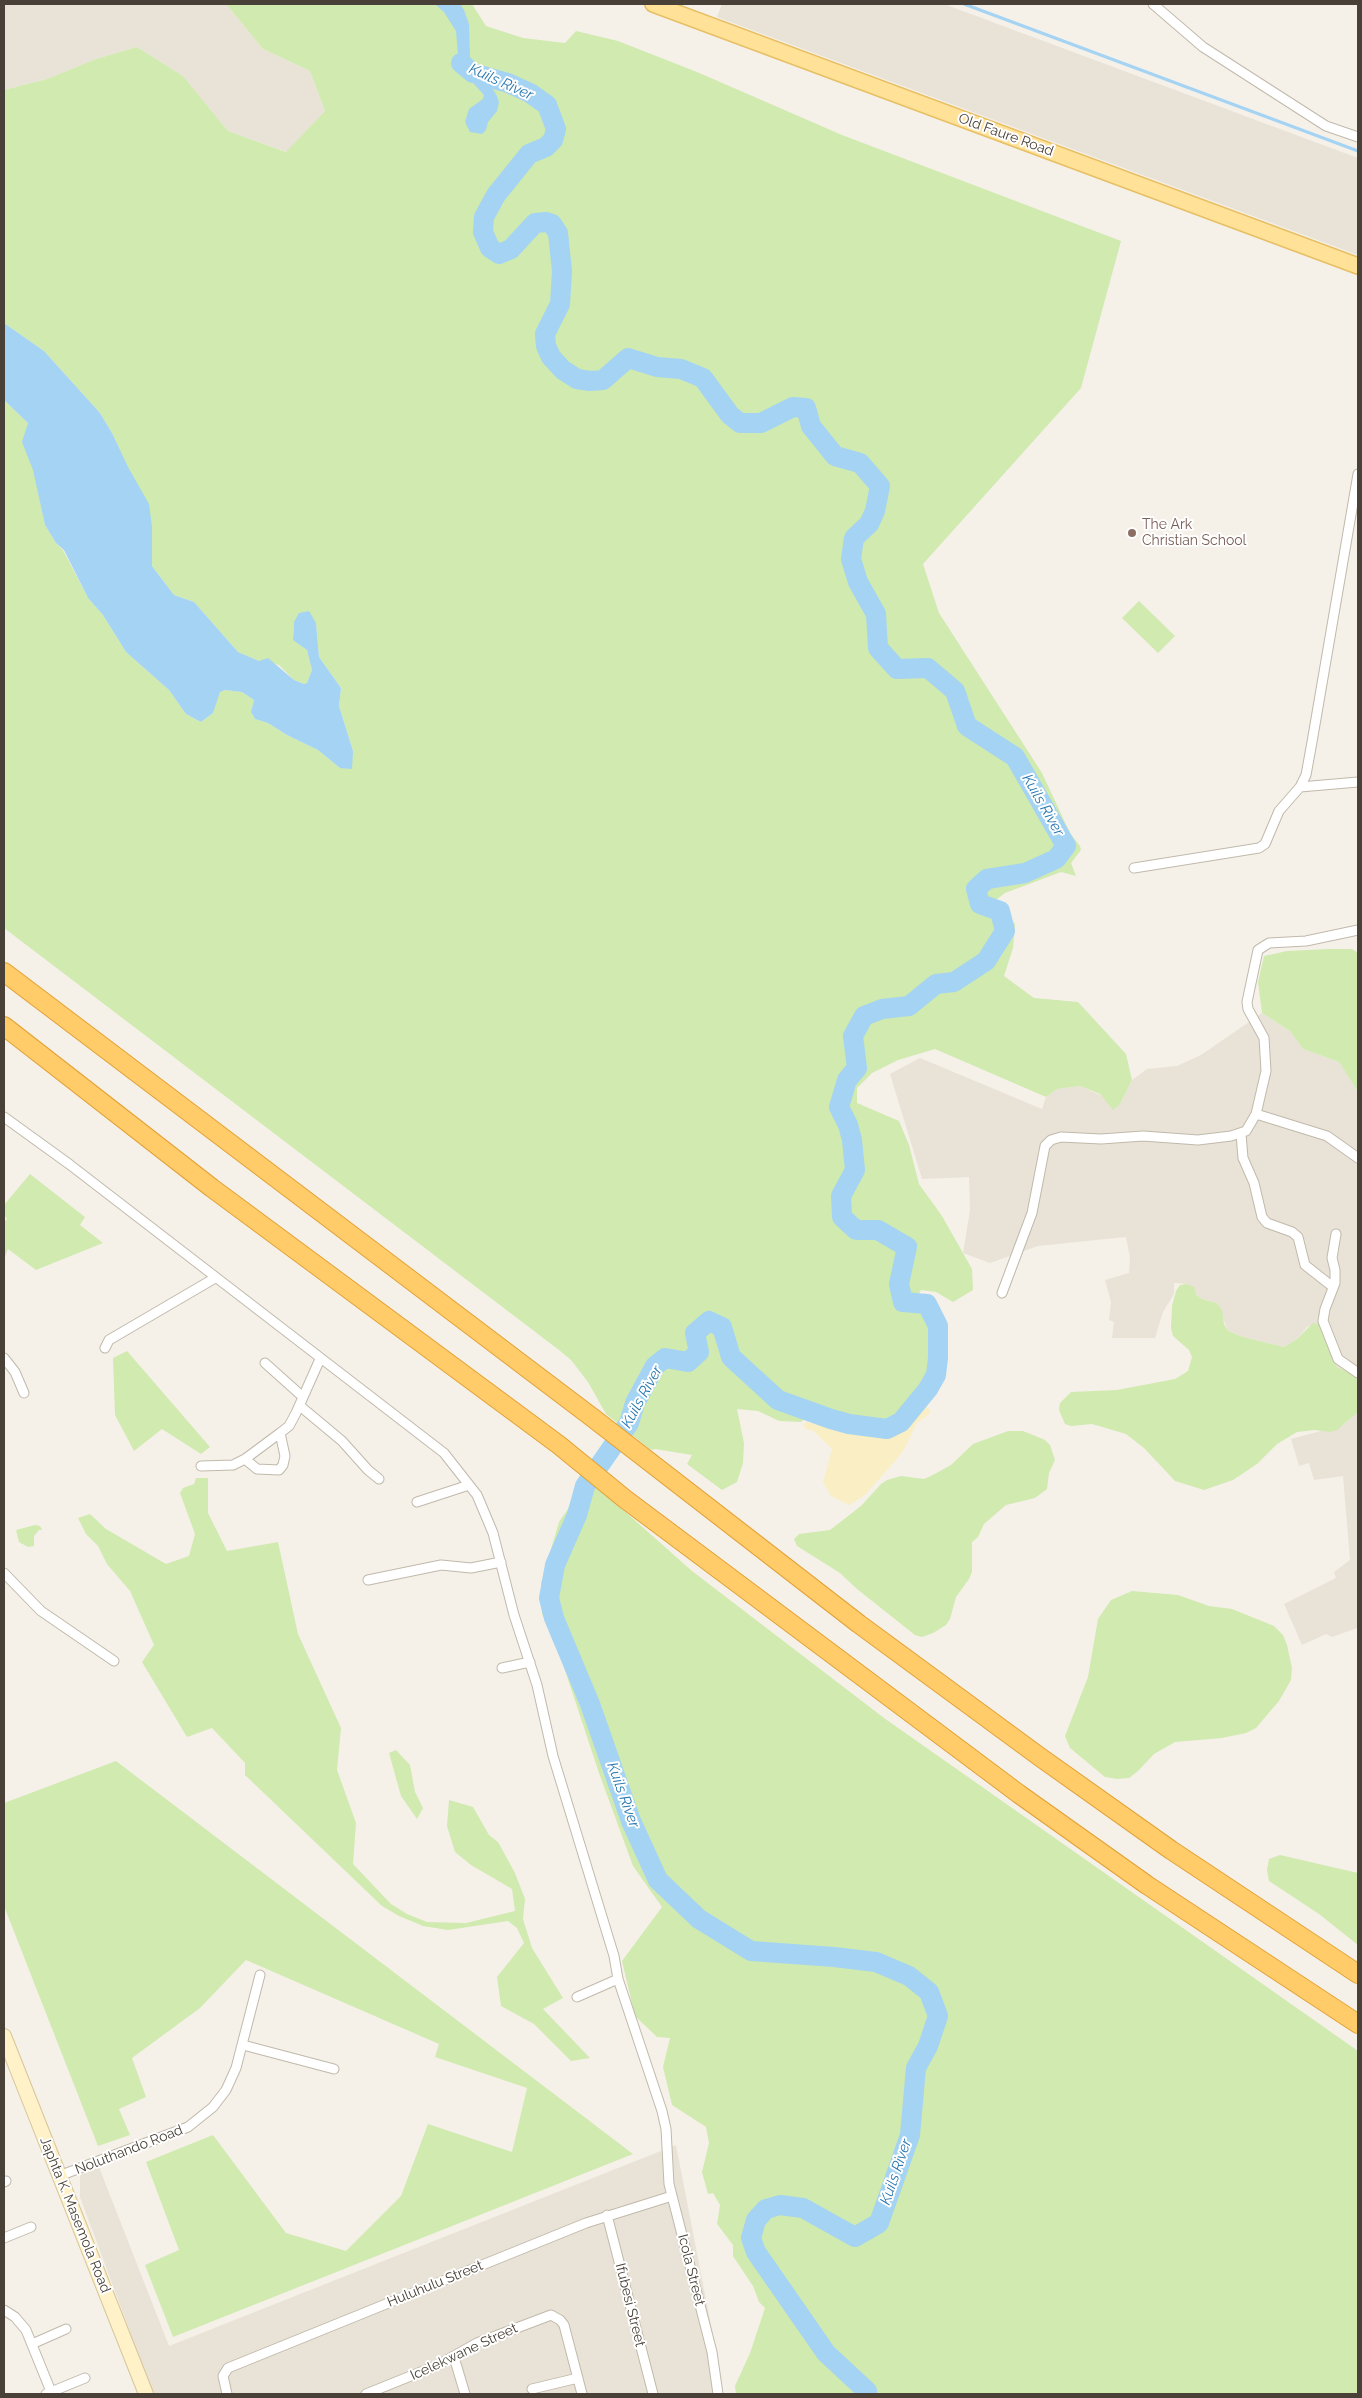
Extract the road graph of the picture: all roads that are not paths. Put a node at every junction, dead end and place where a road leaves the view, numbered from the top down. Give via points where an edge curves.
1 (654, 4) edge
2 (1153, 4) edge
3 (1358, 137) edge
4 (1358, 266) edge
5 (1358, 474) edge
6 (1348, 531) junction
7 (1358, 532) edge
8 (1358, 782) edge
9 (1300, 787) junction
10 (1134, 868) dead end
11 (1358, 930) edge
12 (4, 972) edge
13 (4, 1026) edge
14 (1256, 1114) junction
15 (4, 1118) edge
16 (1241, 1134) junction
17 (1358, 1158) edge
18 (1336, 1234) dead end
19 (215, 1278) junction
20 (1333, 1287) junction
21 (1002, 1293) dead end
22 (105, 1348) dead end
23 (4, 1358) edge
24 (320, 1359) junction
25 (265, 1363) dead end
26 (1358, 1373) edge
27 (24, 1393) dead end
28 (303, 1397) junction
29 (300, 1406) junction
30 (280, 1434) junction
31 (245, 1459) junction
32 (202, 1466) dead end
33 (379, 1479) dead end
34 (468, 1485) junction
35 (417, 1502) dead end
36 (501, 1562) junction
37 (4, 1573) edge
38 (368, 1580) dead end
39 (114, 1661) dead end
40 (530, 1662) junction
41 (502, 1668) dead end
42 (1358, 1974) edge
43 (260, 1975) dead end
44 (618, 1979) junction
45 (577, 1997) dead end
46 (1358, 2024) edge
47 (4, 2036) edge
48 (243, 2045) junction
49 (334, 2070) dead end
50 (59, 2176) junction
51 (672, 2196) junction
52 (607, 2215) junction
53 (31, 2226) dead end
54 (4, 2238) edge
55 (4, 2310) edge
56 (66, 2329) dead end
57 (32, 2344) junction
58 (454, 2357) junction
59 (85, 2378) dead end
60 (578, 2378) junction
61 (532, 2389) dead end
62 (50, 2394) edge
63 (146, 2394) edge
64 (227, 2394) edge
65 (366, 2394) edge
66 (465, 2394) edge
67 (582, 2394) edge
68 (653, 2394) edge
69 (718, 2394) edge

1 - 4 main road, Old Faure Road
2 - 3 street via 1203,47 1326,126
5 - 6 street
6 - 7 street
6 - 9 street via 1306,775
8 - 9 street
9 - 10 street via 1279,811 1265,844 1259,848
11 - 14 street via 1306,941 1269,943 1258,950 1246,1002 1264,1038 1267,1060
12 - 42 highway via 593,1418 858,1624 1172,1850
13 - 46 highway via 212,1188 568,1452 625,1499 1027,1800 1147,1885
14 - 16 street
14 - 17 street via 1327,1136
15 - 19 street, Icola Street via 69,1164
16 - 20 street via 1243,1158 1254,1183 1262,1216 1267,1223 1292,1232 1298,1238 1306,1266
16 - 21 street via 1198,1140 1143,1136 1061,1137 1051,1140 1042,1153 1032,1213
18 - 20 street via 1332,1258
19 - 22 street via 109,1340
19 - 24 street, Icola Street
20 - 26 street via 1323,1321 1338,1359
23 - 27 street via 15,1372
24 - 28 street
24 - 34 street, Icola Street via 444,1452
25 - 28 street
28 - 29 street
29 - 30 street via 289,1426
29 - 33 street via 342,1441
30 - 31 street
30 - 31 street via 285,1453 283,1465 278,1470 257,1468
31 - 32 street via 232,1465
34 - 35 street
34 - 36 street, Icola Street via 477,1495
36 - 38 street via 471,1568 441,1565
36 - 40 street, Icola Street via 514,1616
37 - 39 street via 40,1611
40 - 41 street
40 - 44 street, Icola Street via 553,1756 614,1956
43 - 48 street, Noluthando Road
44 - 45 street
44 - 51 street, Icola Street via 662,2110
47 - 50 main road, Japhta K. Masemola Road
48 - 49 street
48 - 50 street, Noluthando Road via 226,2090 196,2122
50 - 63 main road, Japhta K. Masemola Road
51 - 52 street, Huluhulu Street
51 - 69 street, Icola Street via 712,2352
52 - 64 street, Huluhulu Street via 228,2368 222,2376
52 - 68 street, Ifubesi Street
53 - 54 street
55 - 57 street via 15,2316
56 - 57 street
57 - 62 street
58 - 60 street, Icelekwane Street via 477,2343 551,2315 564,2325
58 - 65 street, Icelekwane Street
58 - 66 street
59 - 62 street
60 - 61 street
60 - 67 street, Icelekwane Street

